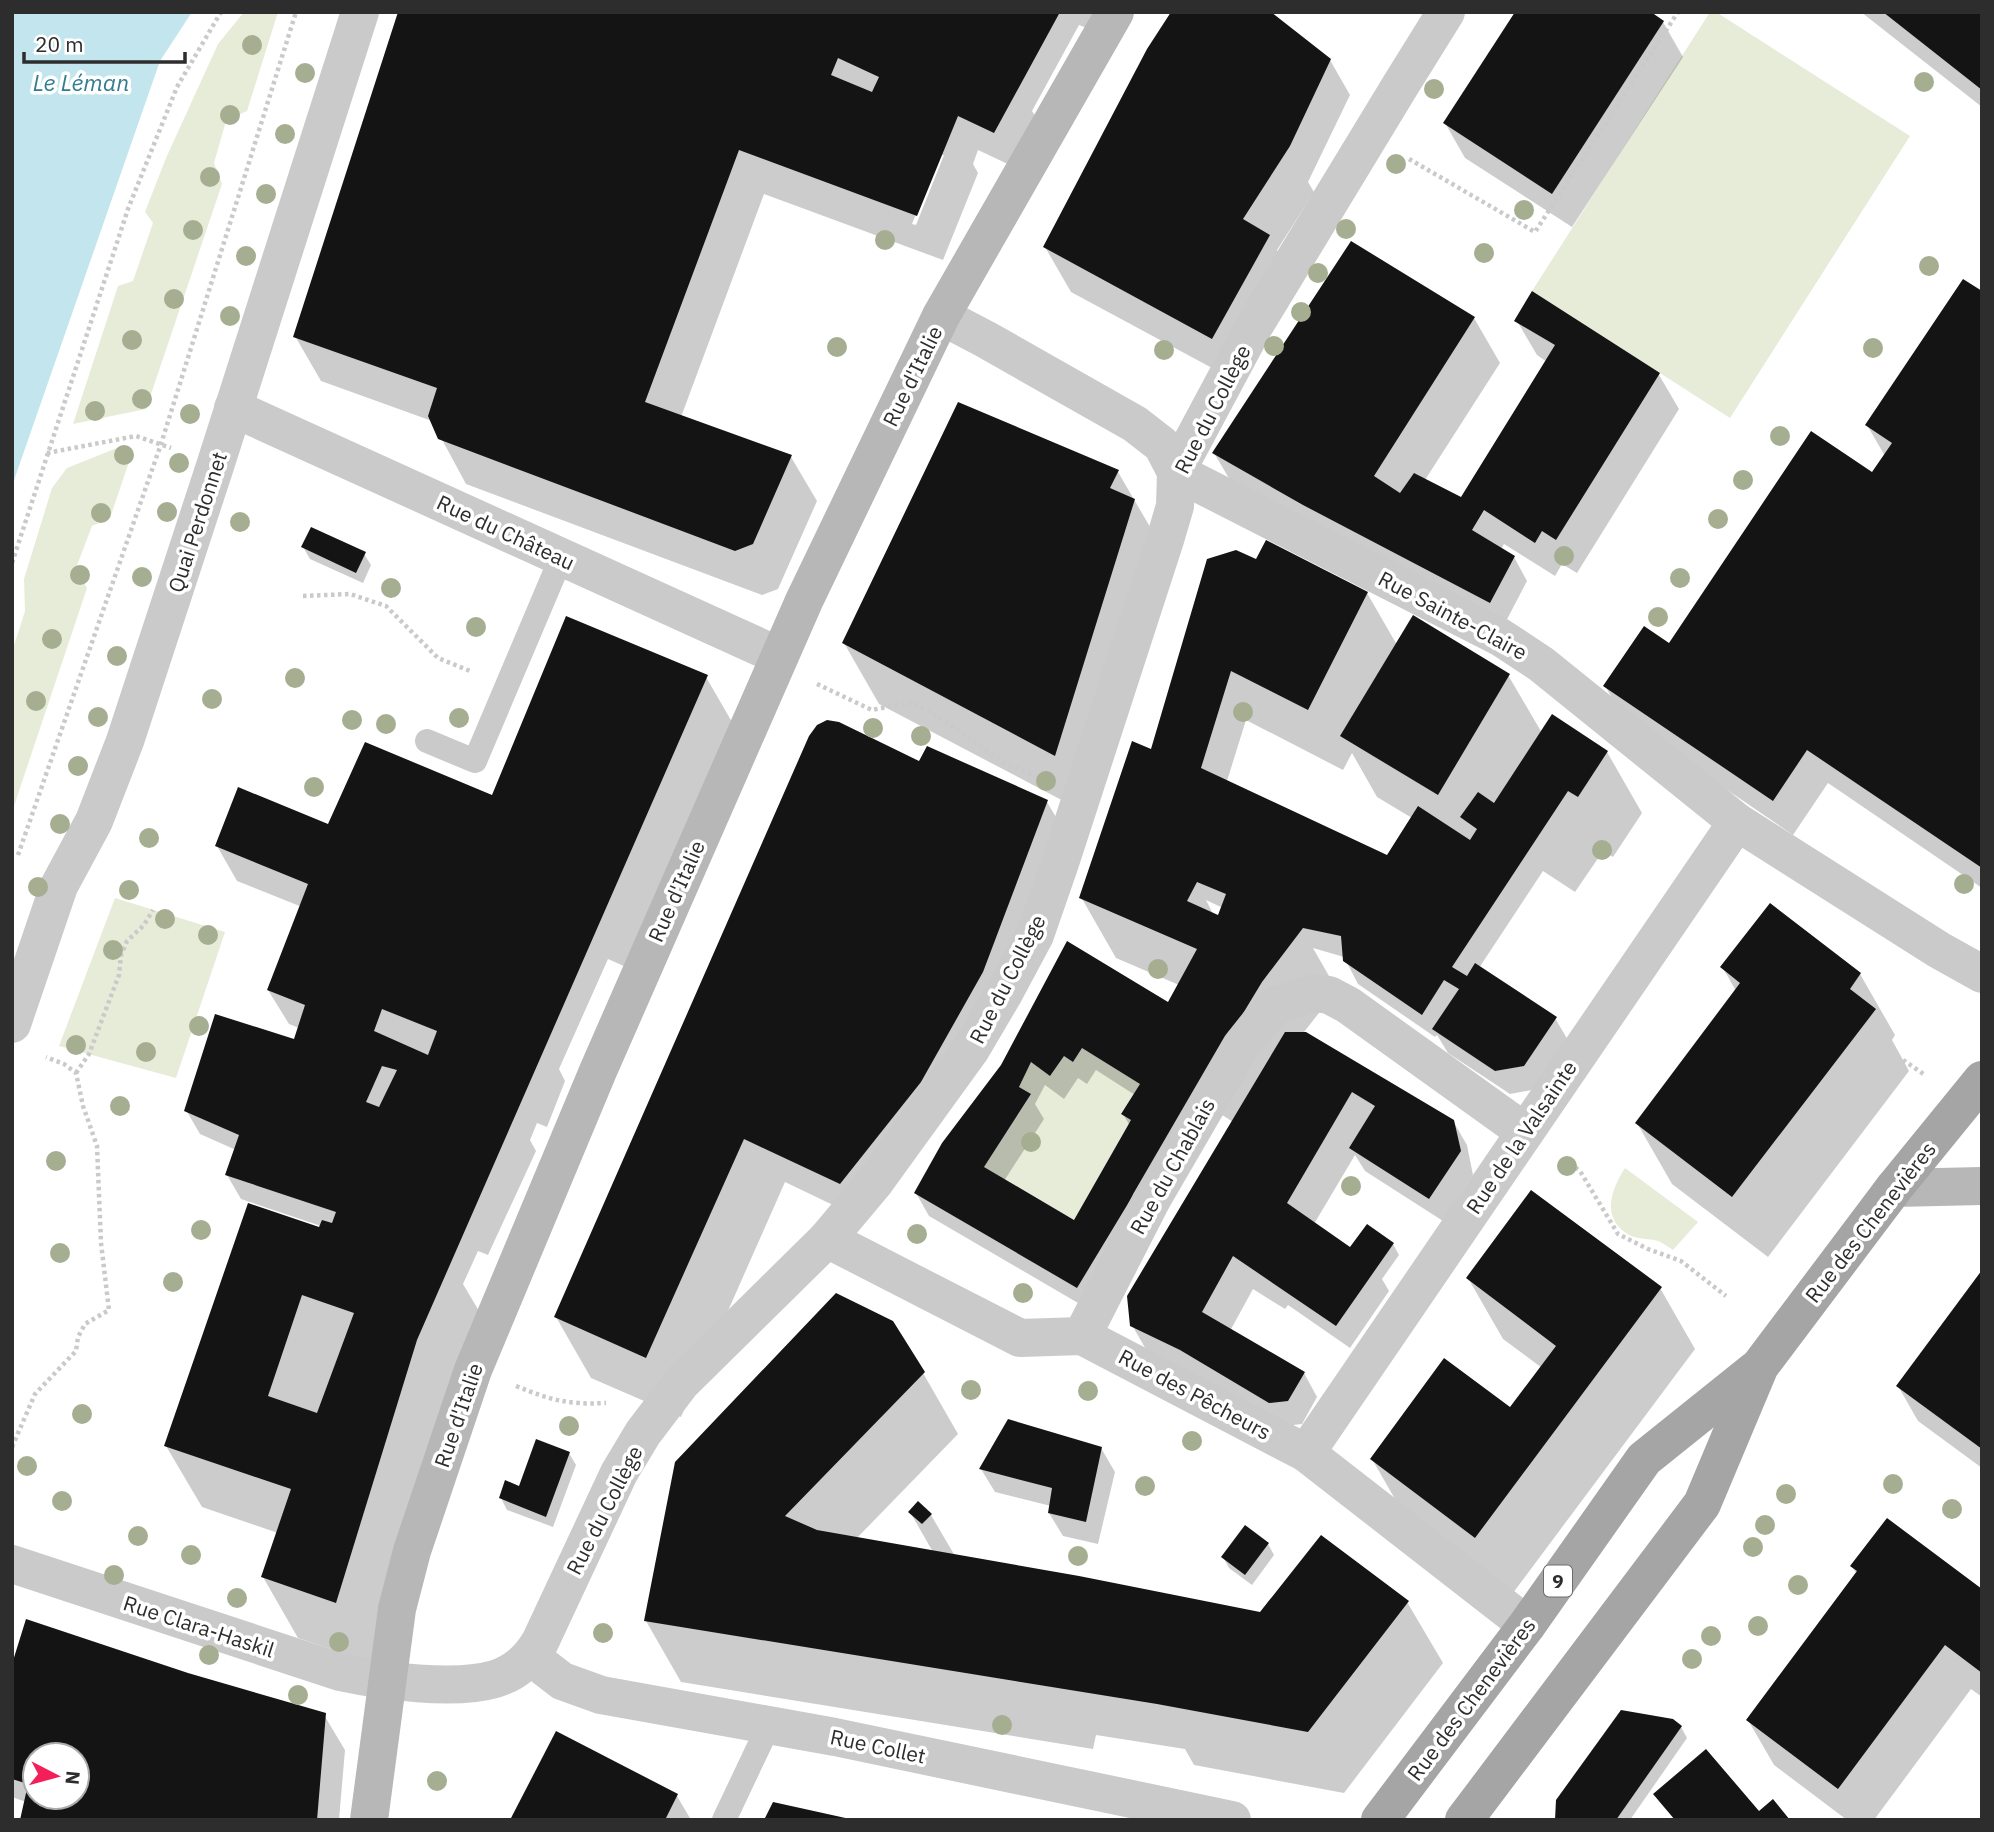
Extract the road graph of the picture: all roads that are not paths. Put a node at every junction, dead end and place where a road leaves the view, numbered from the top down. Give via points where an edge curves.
1 (360, 12) edge
2 (1115, 12) edge
3 (1447, 12) edge
4 (941, 316) junction
5 (233, 408) junction
6 (1176, 472) junction
7 (561, 558) junction
8 (779, 656) junction
9 (427, 741) dead end
10 (1737, 822) junction
11 (1982, 974) edge
12 (12, 1024) edge
13 (1982, 1080) edge
14 (1525, 1132) junction
15 (1982, 1186) edge
16 (1894, 1188) junction
17 (827, 1239) junction
18 (1082, 1336) junction
19 (1760, 1366) junction
20 (1306, 1452) junction
21 (12, 1564) edge
22 (1527, 1625) junction
23 (531, 1657) junction
24 (387, 1682) junction
25 (769, 1725) junction
26 (369, 1820) edge
27 (724, 1820) edge
28 (1232, 1820) edge
29 (1380, 1820) edge
30 (1464, 1820) edge

1 - 5 street, Quai Perdonnet
2 - 4 street, Rue d'Italie
3 - 6 street, Rue du Collège via 1253,328
4 - 6 street via 1135,424 1162,445
4 - 8 street, Rue d'Italie
5 - 7 street, Rue du Château
5 - 12 street, Quai Perdonnet via 125,741 94,821 58,886
6 - 10 street, Rue Sainte-Claire via 1500,637 1541,664
6 - 17 street, Rue du Collège via 1175,506 1035,935 971,1049 933,1105
7 - 8 street, Rue du Château
7 - 9 lane via 475,761
8 - 24 street, Rue d'Italie via 472,1370 409,1563
10 - 11 street, Rue Sainte-Claire
10 - 14 street, Rue de la Valsainte
13 - 16 main road, Rue des Chenevières / 9
14 - 18 street, Rue du Chablais via 1329,995 1314,993 1275,1006 1234,1058 1151,1201
14 - 20 street, Rue de la Valsainte
15 - 16 street
16 - 19 main road, Rue des Chenevières / 9
17 - 18 street, Rue des Pêcheurs via 1020,1338
17 - 23 street, Rue du Collège via 681,1383 643,1433
18 - 20 street, Rue des Pêcheurs
19 - 22 main road, Rue des Chenevières / 9 via 1644,1459
19 - 30 main road, Rue des Chenevières / 9 via 1702,1503
20 - 22 street, Rue des Pêcheurs
21 - 24 street, Rue Clara-Haskil via 340,1672
22 - 29 main road, Rue des Chenevières / 9
23 - 24 street, Rue du Collège via 496,1679
23 - 25 street, Rue Collet via 562,1681 601,1695
24 - 26 street, Rue d'Italie
25 - 27 lane
25 - 28 street, Rue Collet

